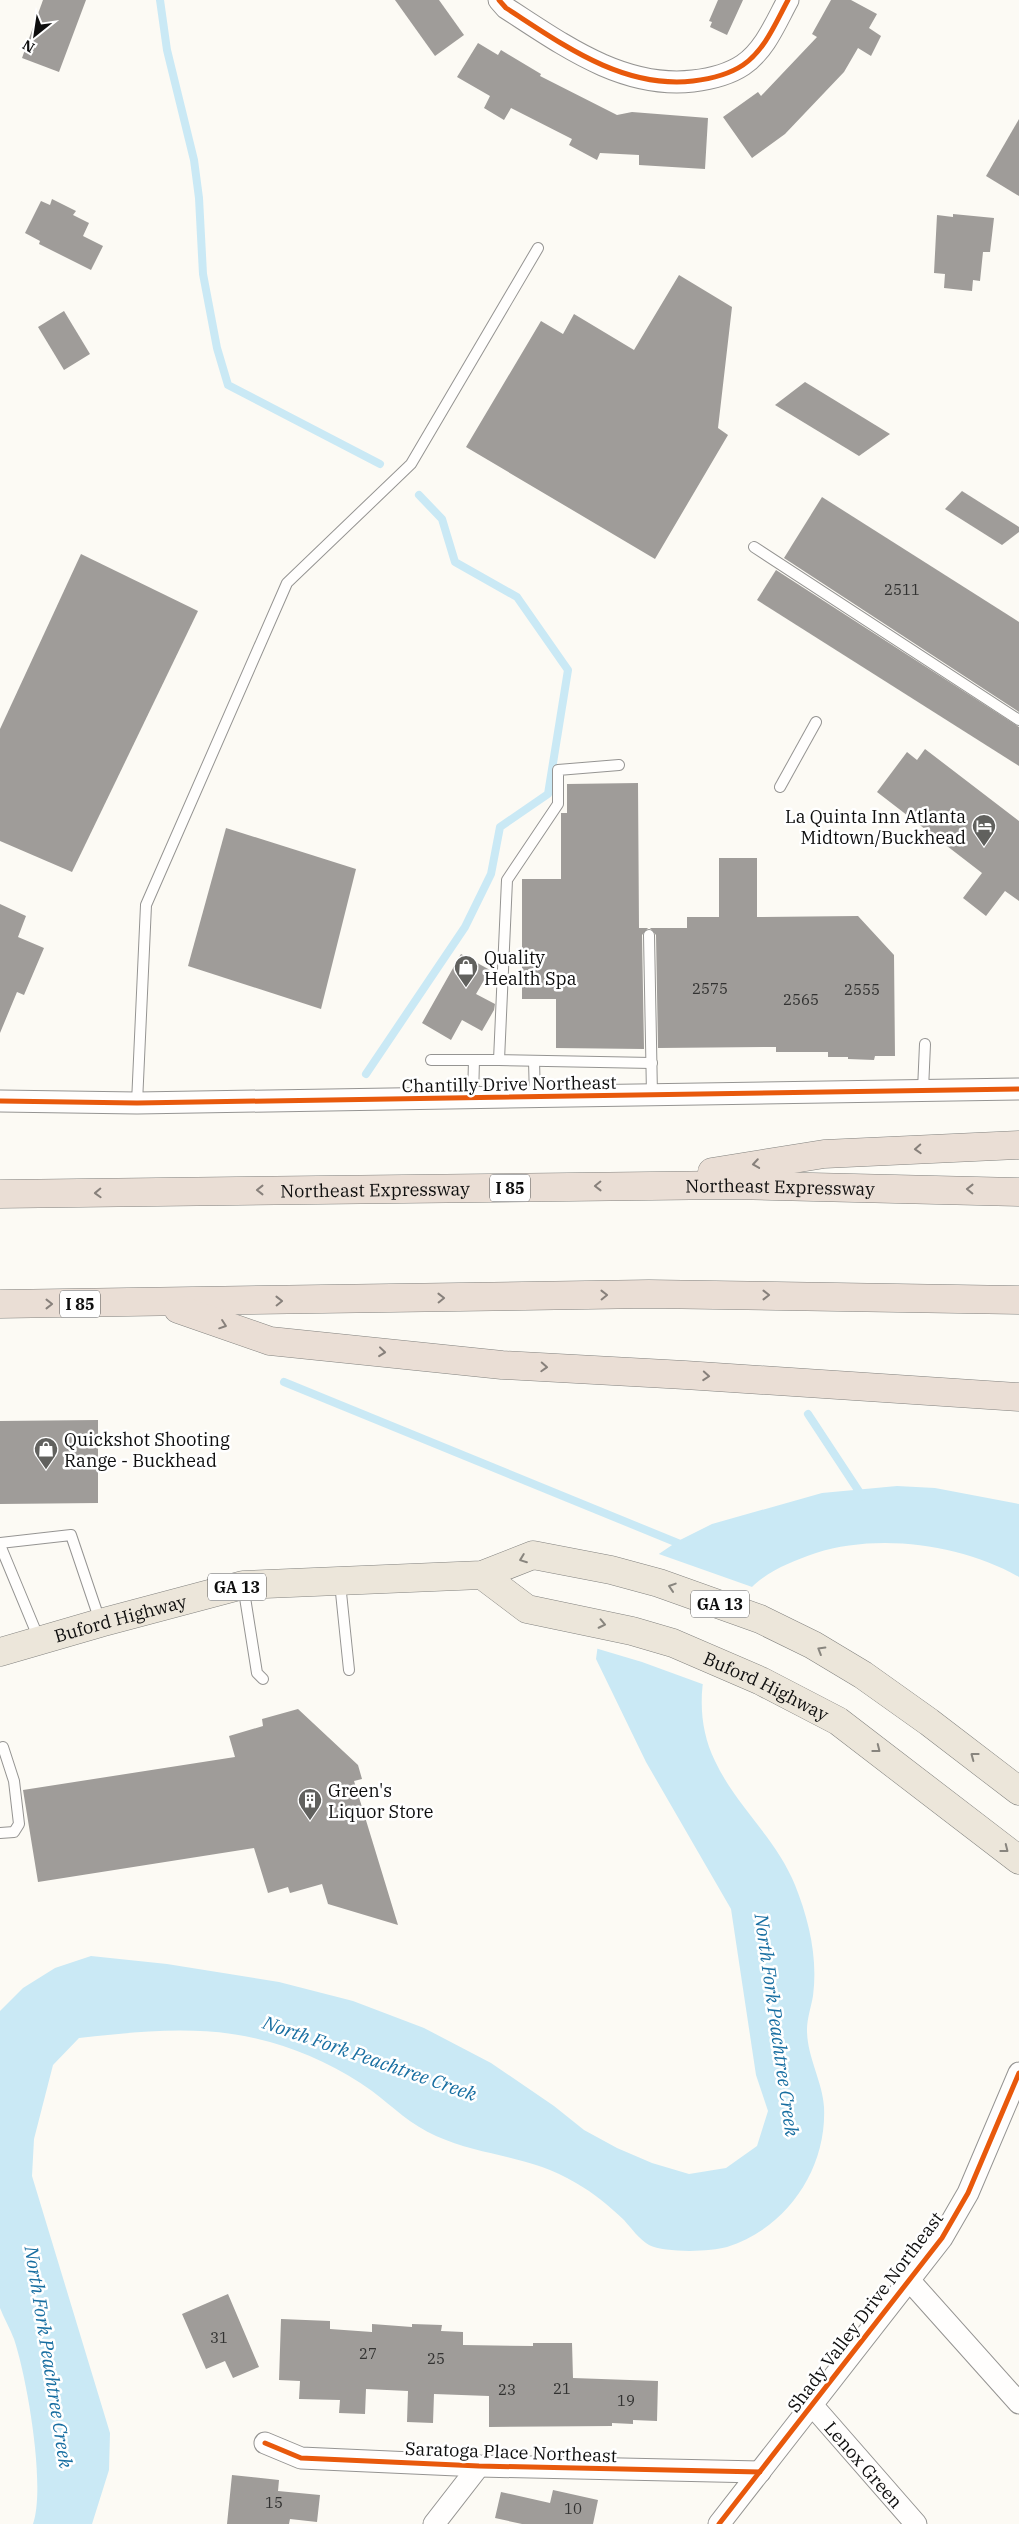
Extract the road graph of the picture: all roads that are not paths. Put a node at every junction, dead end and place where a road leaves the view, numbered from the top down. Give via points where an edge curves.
1 (499, 0) edge
2 (788, 0) edge
3 (538, 248) dead end
4 (754, 548) dead end
5 (1019, 720) edge
6 (816, 722) dead end
7 (619, 764) dead end
8 (780, 787) dead end
9 (649, 935) dead end
10 (925, 1044) dead end
11 (431, 1060) dead end
12 (474, 1060) junction
13 (498, 1060) junction
14 (534, 1061) junction
15 (652, 1062) junction
16 (1019, 1089) edge
17 (923, 1090) junction
18 (652, 1095) junction
19 (535, 1097) junction
20 (473, 1098) junction
21 (0, 1101) edge
22 (137, 1104) junction
23 (1019, 1144) edge
24 (627, 1185) junction
25 (1019, 1192) edge
26 (0, 1194) edge
27 (1019, 1300) edge
28 (160, 1303) junction
29 (0, 1304) edge
30 (1019, 1398) edge
31 (0, 1544) edge
32 (482, 1575) junction
33 (339, 1579) junction
34 (243, 1585) junction
35 (100, 1623) junction
36 (40, 1640) junction
37 (0, 1652) edge
38 (349, 1670) dead end
39 (263, 1679) dead end
40 (4, 1747) dead end
41 (1019, 1791) edge
42 (0, 1833) edge
43 (1019, 1860) edge
44 (1019, 2073) edge
45 (910, 2280) junction
46 (1019, 2403) edge
47 (812, 2405) junction
48 (265, 2442) dead end
49 (479, 2466) junction
50 (760, 2472) junction
51 (434, 2524) edge
52 (719, 2524) edge
53 (916, 2524) edge

1 - 2 street via 506,8 573,51 634,78 673,83 714,79 744,65 763,45
3 - 22 lane via 412,464 287,583 146,906
4 - 5 lane
6 - 8 lane
7 - 13 lane via 558,770 558,804 507,880
9 - 15 lane
10 - 17 lane
11 - 12 lane
12 - 13 lane
12 - 20 lane
13 - 14 lane
14 - 15 lane
14 - 19 lane
15 - 18 lane
16 - 17 street, Chantilly Drive Northeast
17 - 18 street, Chantilly Drive Northeast
18 - 19 street, Chantilly Drive Northeast
19 - 20 street, Chantilly Drive Northeast
20 - 22 street, Chantilly Drive Northeast
21 - 22 street, Chantilly Drive Northeast
23 -> 24 highway via 824,1154
25 -> 24 highway, Northeast Expressway / I 85
24 -> 26 highway, Northeast Expressway / I 85
28 -> 27 highway, I 85 via 649,1294
29 -> 28 highway, I 85
28 -> 30 highway via 270,1341 502,1365 685,1374
31 - 35 lane via 70,1535
31 - 36 lane
32 - 33 main road, Buford Highway / GA 13
41 -> 32 main road, Buford Highway / GA 13 via 863,1675 813,1645 742,1612 659,1583 533,1555
32 -> 43 main road, Buford Highway via 527,1609 673,1643 761,1680 838,1720
33 - 34 main road, Buford Highway / GA 13
33 - 38 lane
34 - 35 main road, Buford Highway / GA 13
34 - 39 lane via 257,1672
35 - 36 main road, Buford Highway / GA 13
36 - 37 main road, Buford Highway / GA 13
40 - 42 lane via 14,1781 19,1824 14,1832
44 - 45 street, Shady Valley Drive Northeast via 968,2193 942,2238
45 - 46 street
45 - 47 street, Shady Valley Drive Northeast
47 - 50 street, Shady Valley Drive Northeast
47 - 53 street, Lenox Green
48 - 49 street, Saratoga Place Northeast via 301,2458
49 - 50 street, Saratoga Place Northeast
49 - 51 street
50 - 52 street, Shady Valley Drive Northeast

